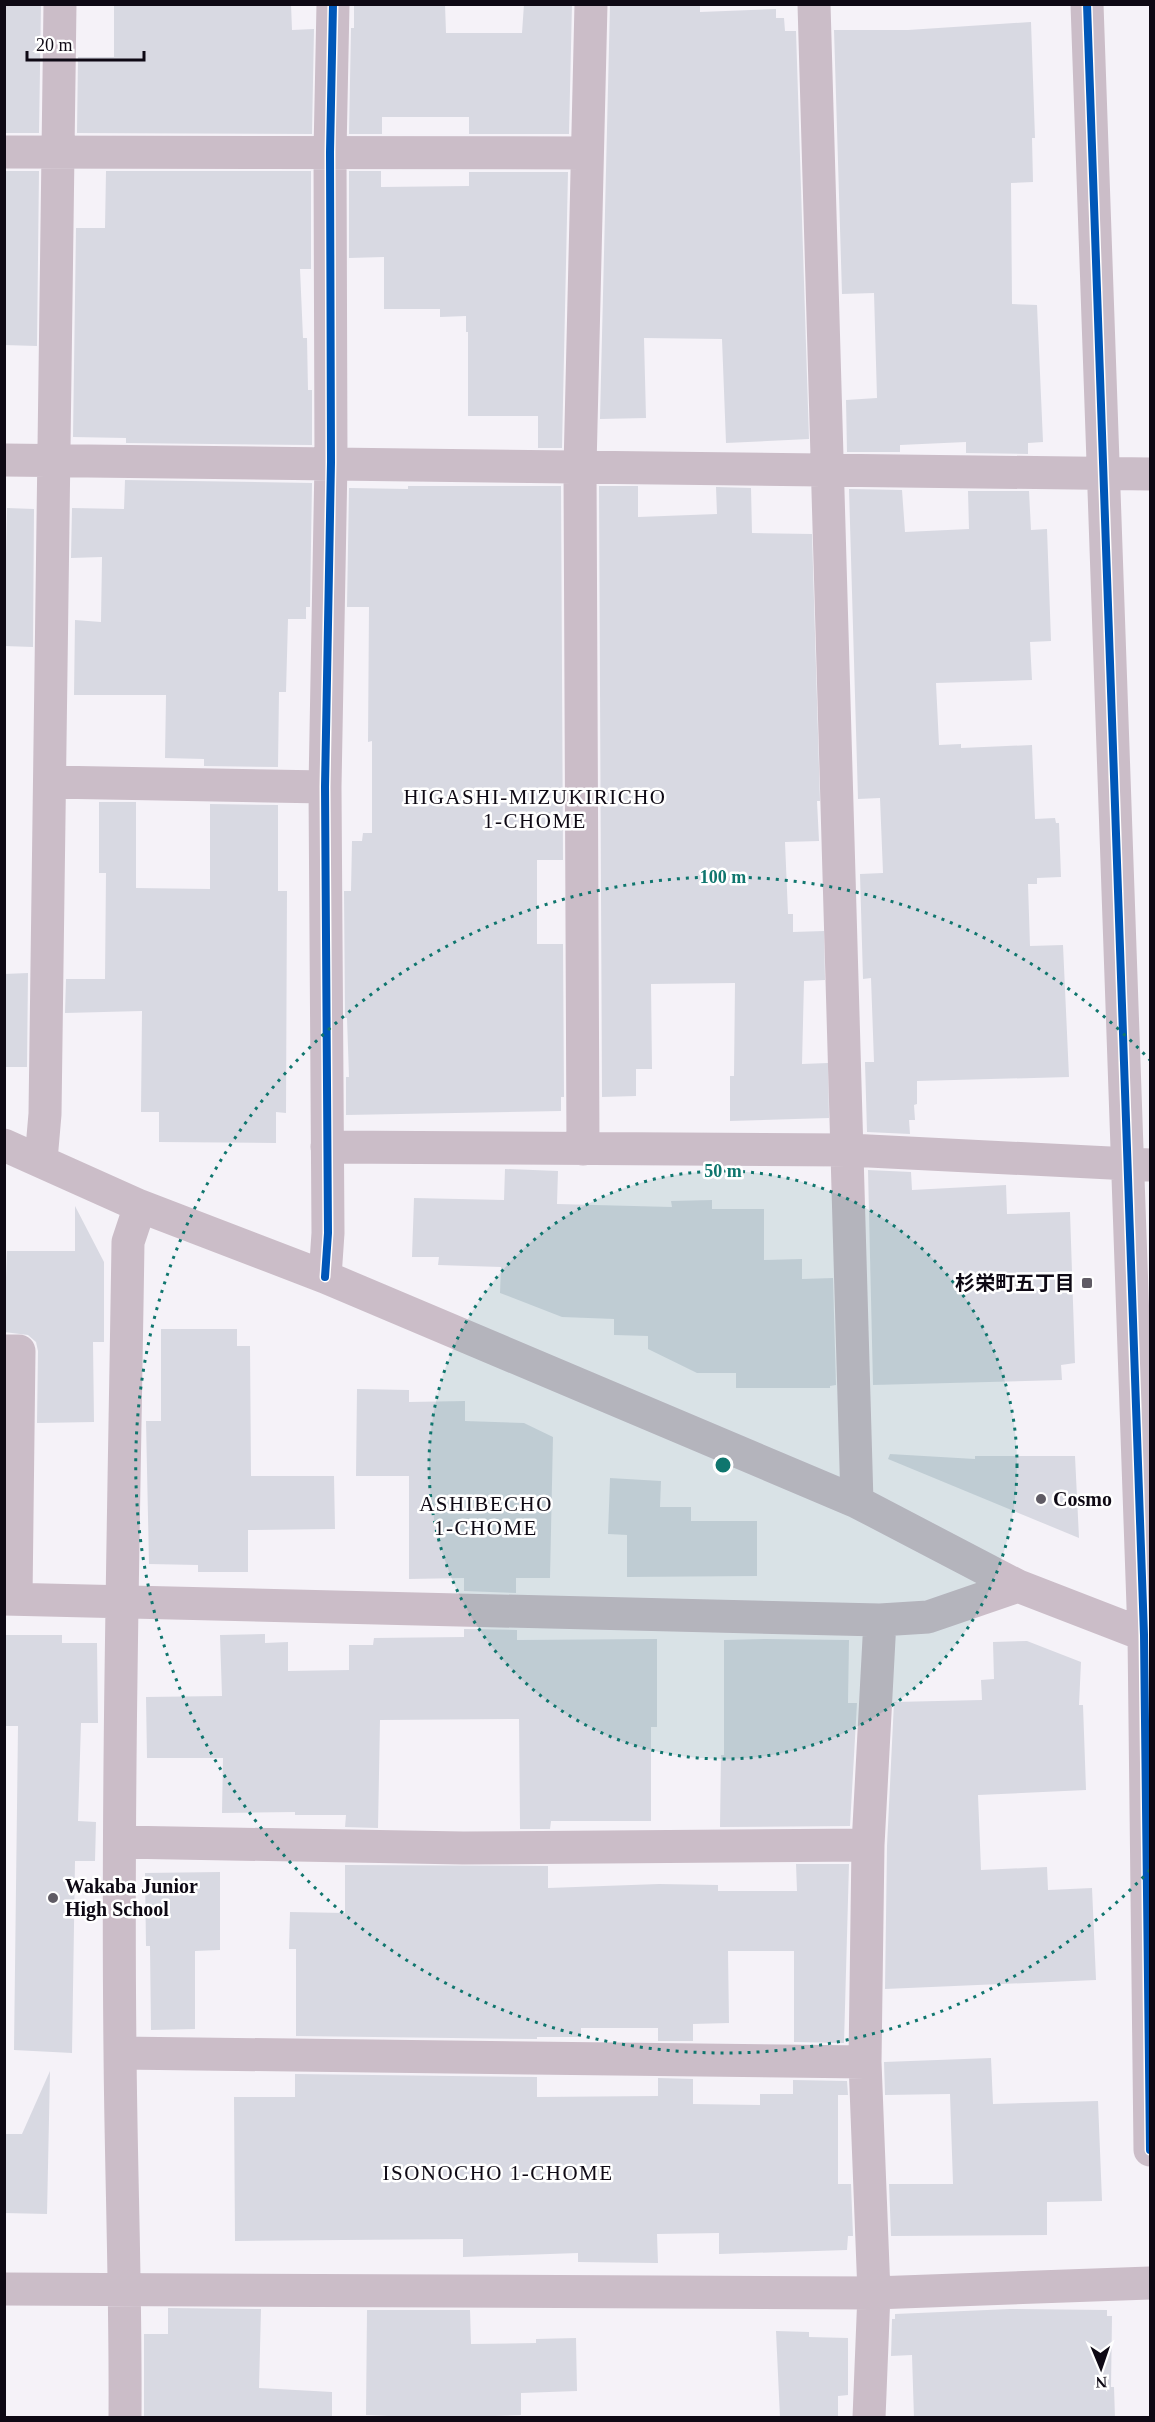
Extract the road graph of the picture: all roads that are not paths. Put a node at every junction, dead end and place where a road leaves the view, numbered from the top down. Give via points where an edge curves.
1 (60, 4) edge
2 (333, 4) edge
3 (591, 4) edge
4 (814, 4) edge
5 (1087, 4) edge
6 (4, 152) edge
7 (330, 152) junction
8 (59, 153) junction
9 (587, 153) junction
10 (4, 460) edge
11 (54, 461) junction
12 (331, 462) junction
13 (580, 468) junction
14 (830, 471) junction
15 (1103, 472) junction
16 (1150, 474) edge
17 (50, 782) junction
18 (325, 787) junction
19 (4, 1145) edge
20 (327, 1147) junction
21 (583, 1149) junction
22 (849, 1150) junction
23 (41, 1160) junction
24 (1139, 1165) edge
25 (140, 1206) junction
26 (325, 1277) junction
27 (4, 1351) edge
28 (857, 1502) junction
29 (1018, 1586) junction
30 (10, 1599) edge
31 (122, 1602) junction
32 (880, 1620) junction
33 (1147, 1636) edge
34 (120, 1842) junction
35 (868, 1845) junction
36 (120, 2052) junction
37 (864, 2062) junction
38 (1150, 2108) edge
39 (1150, 2150) edge
40 (1150, 2283) edge
41 (4, 2289) edge
42 (126, 2290) junction
43 (874, 2293) junction
44 (125, 2418) edge
45 (869, 2418) edge

1 - 8 street
2 - 7 street
3 - 9 street
4 - 14 street
5 - 15 street
6 - 8 street
7 - 8 street
7 - 9 street
7 - 12 street
8 - 11 street
9 - 13 street
10 - 11 street
11 - 12 street
11 - 17 street
12 - 13 street
12 - 18 street
13 - 14 street
13 - 21 street
14 - 15 street
14 - 22 street
15 - 16 street
15 - 24 street
17 - 18 street
17 - 23 street
18 - 20 street
19 - 23 street
20 - 21 street
20 - 26 street
21 - 22 street
22 - 24 street
22 - 28 street
23 - 25 street
24 - 33 street
25 - 26 street
25 - 31 street via 128,1242
26 - 28 street
27 - 30 street via 20,1351
28 - 29 street
29 - 32 street via 928,1617
29 - 33 street
30 - 31 street
31 - 32 street
31 - 34 street
32 - 35 street
33 - 38 street
34 - 35 street via 463,1848
34 - 36 street
35 - 37 street
36 - 37 street
36 - 42 street
37 - 43 street
38 - 39 street
40 - 43 street
41 - 42 street
42 - 43 street
42 - 44 street
43 - 45 street

